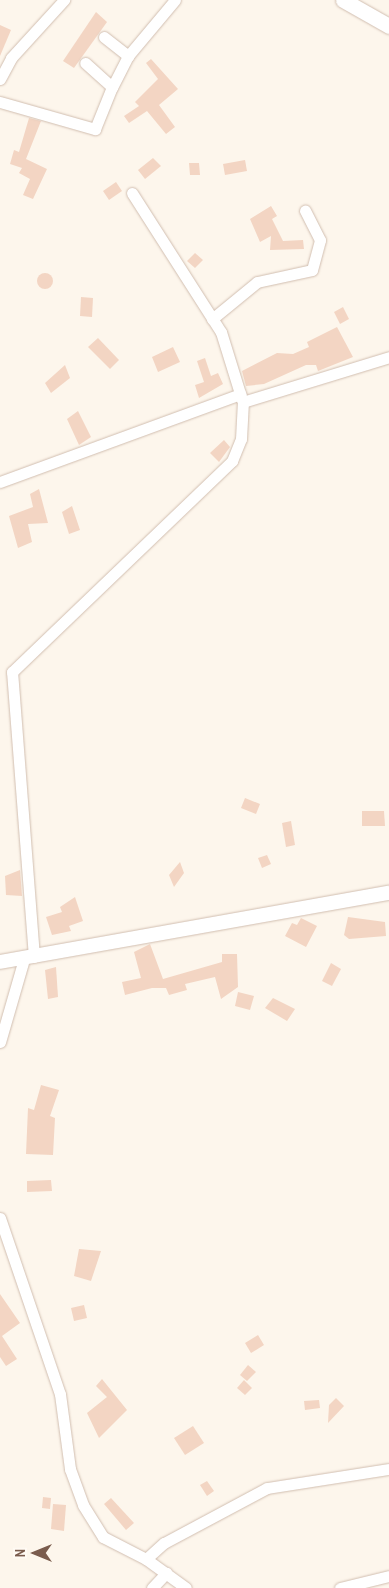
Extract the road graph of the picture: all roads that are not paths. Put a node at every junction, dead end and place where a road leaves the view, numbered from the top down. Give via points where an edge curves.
1 (64, 0) edge
2 (175, 0) edge
3 (343, 0) edge
4 (389, 26) edge
5 (104, 37) dead end
6 (128, 56) junction
7 (85, 63) dead end
8 (0, 79) edge
9 (112, 87) junction
10 (0, 102) edge
11 (132, 193) dead end
12 (305, 210) dead end
13 (212, 319) junction
14 (389, 357) edge
15 (241, 398) junction
16 (0, 482) edge
17 (389, 893) edge
18 (29, 958) junction
19 (0, 962) edge
20 (0, 1042) edge
21 (0, 1218) edge
22 (389, 1469) edge
23 (146, 1559) junction
24 (166, 1573) junction
25 (389, 1576) edge
26 (152, 1588) edge
27 (186, 1588) edge
28 (340, 1588) edge

1 - 8 street via 11,58
2 - 6 street
3 - 4 main road
5 - 6 street
6 - 9 street
7 - 9 street
9 - 10 street via 95,129
11 - 13 street
12 - 13 street via 320,240 312,270 257,282
13 - 15 street via 230,356
14 - 15 street
15 - 16 street
15 - 18 street via 241,439 232,461 12,672
17 - 18 street
18 - 19 street
18 - 20 street
21 - 23 street via 57,1386 70,1469 83,1505 103,1537
22 - 23 street via 267,1488 164,1543
23 - 24 street
24 - 26 street
24 - 27 street
25 - 28 street

